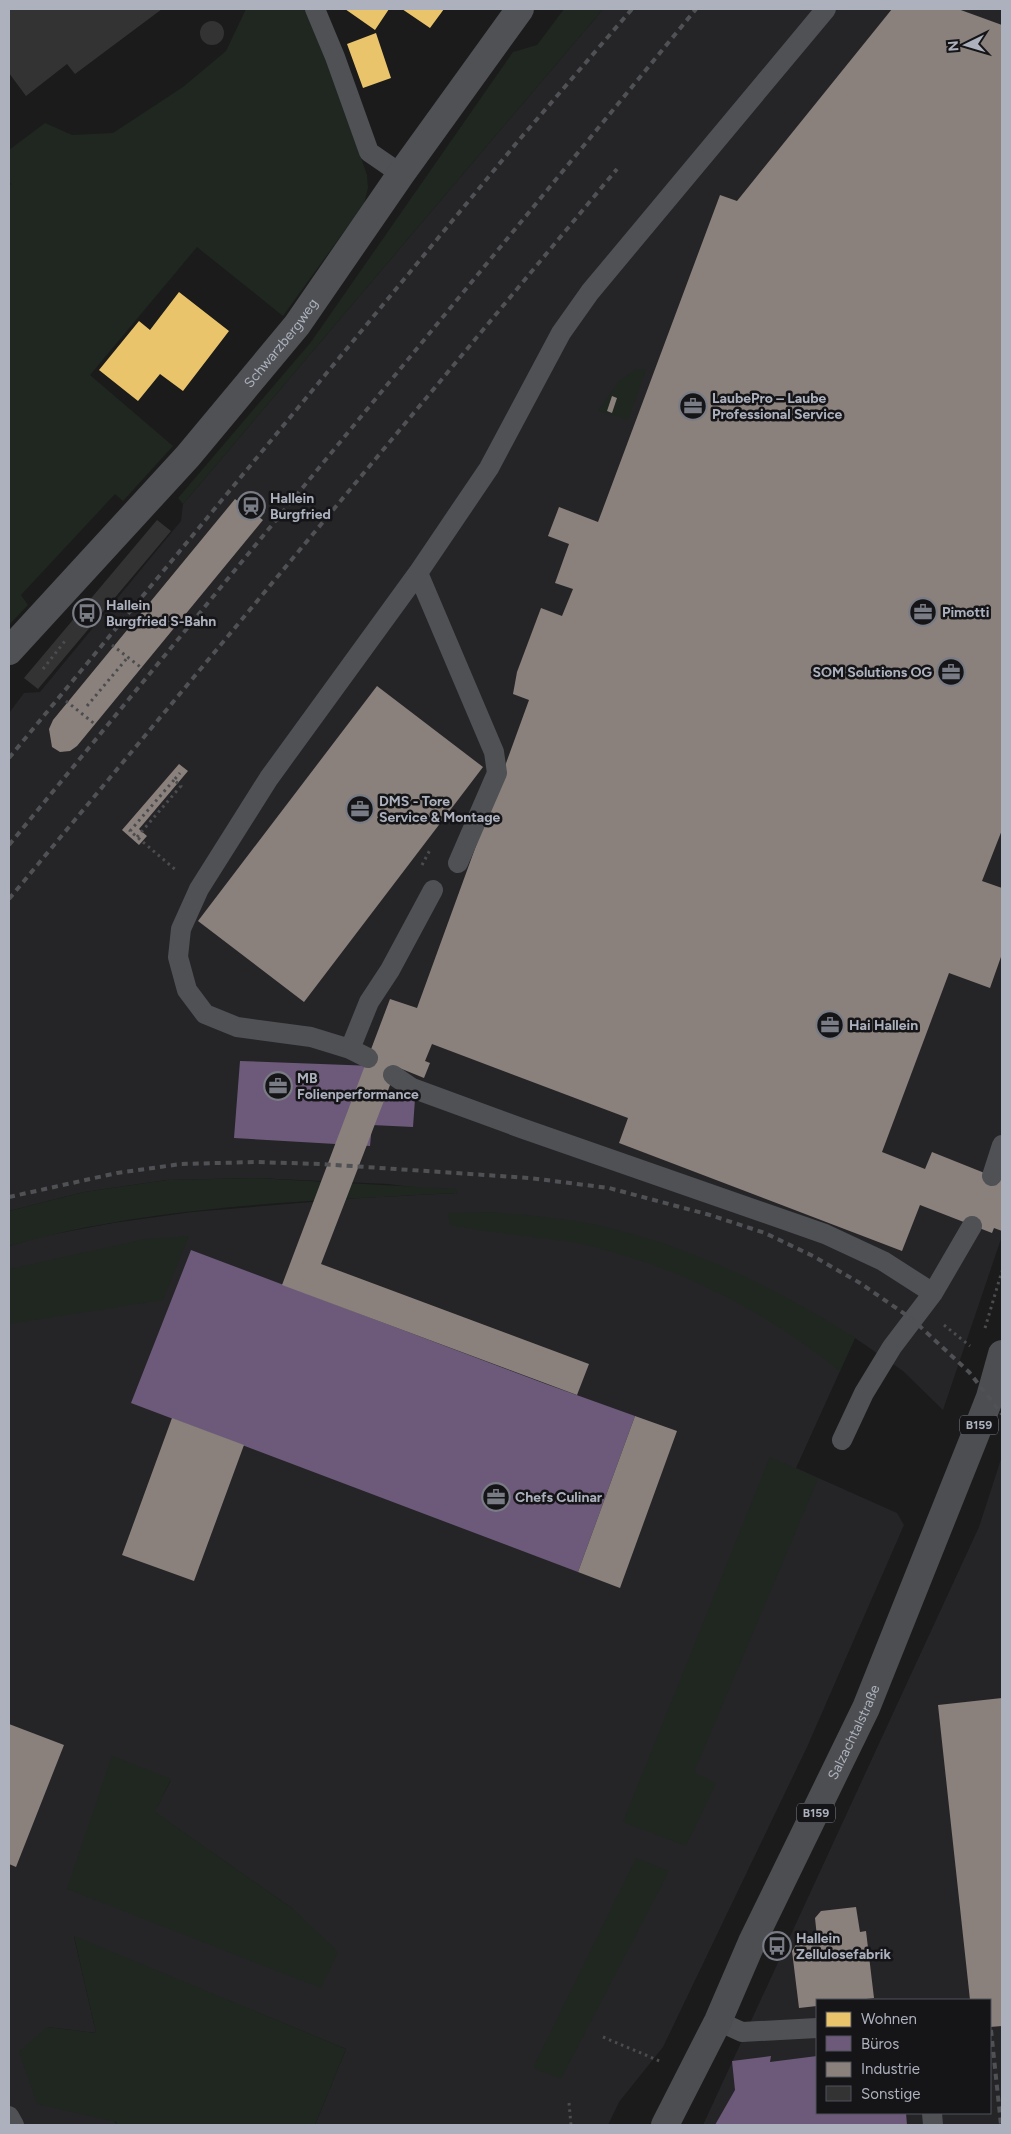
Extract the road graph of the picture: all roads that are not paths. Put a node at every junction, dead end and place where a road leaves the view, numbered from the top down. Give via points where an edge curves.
1 (315, 9) edge
2 (520, 9) edge
3 (826, 9) edge
4 (401, 174) junction
5 (418, 573) junction
6 (9, 651) edge
7 (458, 863) dead end
8 (433, 890) dead end
9 (350, 1049) junction
10 (368, 1058) dead end
11 (393, 1075) dead end
12 (1002, 1144) edge
13 (992, 1176) dead end
14 (972, 1226) dead end
15 (928, 1300) junction
16 (1001, 1357) edge
17 (842, 1440) dead end
18 (718, 2021) junction
19 (816, 2028) edge
20 (9, 2116) edge
21 (14, 2125) edge
22 (665, 2125) edge

1 - 4 lane via 369,152
2 - 4 street, Schwarzbergweg
3 - 5 lane via 590,292 561,334 488,468
4 - 6 street, Schwarzbergweg via 297,325 188,456
5 - 7 lane via 494,752 497,773
5 - 9 lane via 269,778 198,889 181,928 178,957 187,990 205,1014 237,1026 311,1037
8 - 9 lane via 370,1002
9 - 10 lane
11 - 15 lane via 412,1088 825,1234 882,1261
12 - 13 lane
14 - 15 lane
15 - 17 lane via 892,1347 864,1393
16 - 18 main road, Salzachtalstraße / B159 via 990,1398 866,1708 752,1942
18 - 19 lane via 742,2032
18 - 22 main road, Salzachtalstraße / B159
20 - 21 lane

